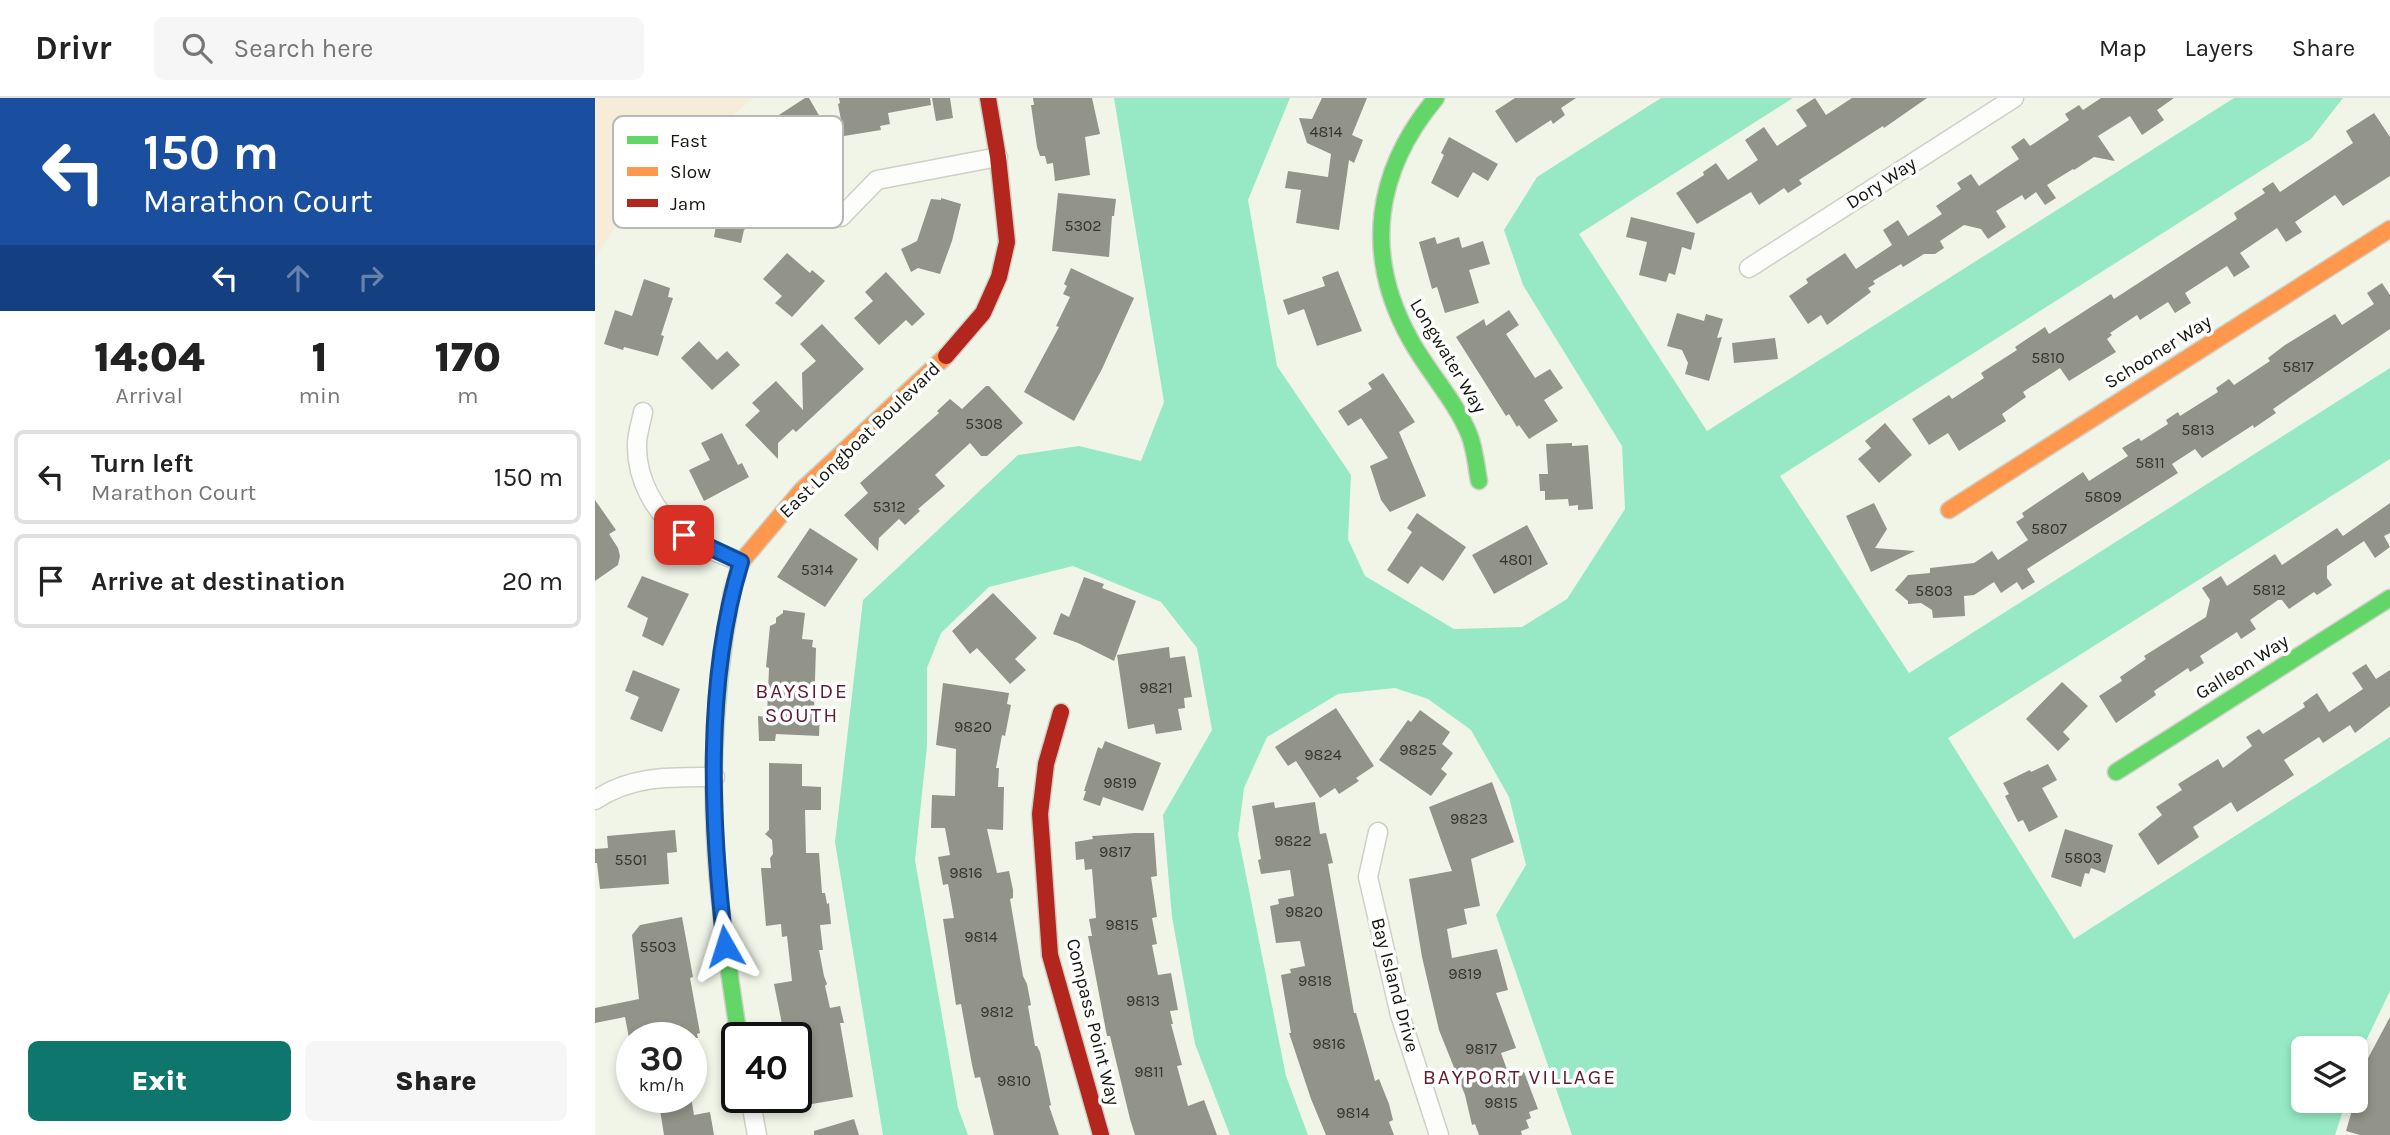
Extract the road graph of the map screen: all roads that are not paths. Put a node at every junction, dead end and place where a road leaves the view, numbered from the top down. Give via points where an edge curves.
1 (988, 98) edge
2 (1436, 98) edge
3 (2014, 98) edge
4 (998, 157) junction
5 (843, 215) edge
6 (2390, 229) edge
7 (1749, 268) dead end
8 (643, 412) dead end
9 (1479, 481) dead end
10 (1949, 510) dead end
11 (741, 562) junction
12 (2390, 598) edge
13 (1061, 712) dead end
14 (2116, 772) dead end
15 (715, 777) junction
16 (595, 800) edge
17 (1377, 832) dead end
18 (736, 1022) edge
19 (753, 1113) edge
20 (757, 1135) edge
21 (1101, 1135) edge
22 (1439, 1135) edge

1 - 4 street, East Longboat Boulevard
2 - 9 street, Longwater Way via 1409,134 1389,177 1381,251 1392,302 1468,431
3 - 7 street, Dory Way
4 - 5 street via 877,180
4 - 11 street, East Longboat Boulevard via 1007,242 999,277 983,313 957,346 802,490
6 - 10 street, Schooner Way
8 - 11 street via 638,458 659,511 684,535
11 - 15 street, East Longboat Boulevard via 723,641
12 - 14 street, Galleon Way
13 - 21 street, Compass Point Way via 1040,814 1050,955
15 - 16 street via 639,780
15 - 18 street, East Longboat Boulevard via 719,890
17 - 22 street, Bay Island Drive via 1368,877 1400,1015
19 - 20 street

